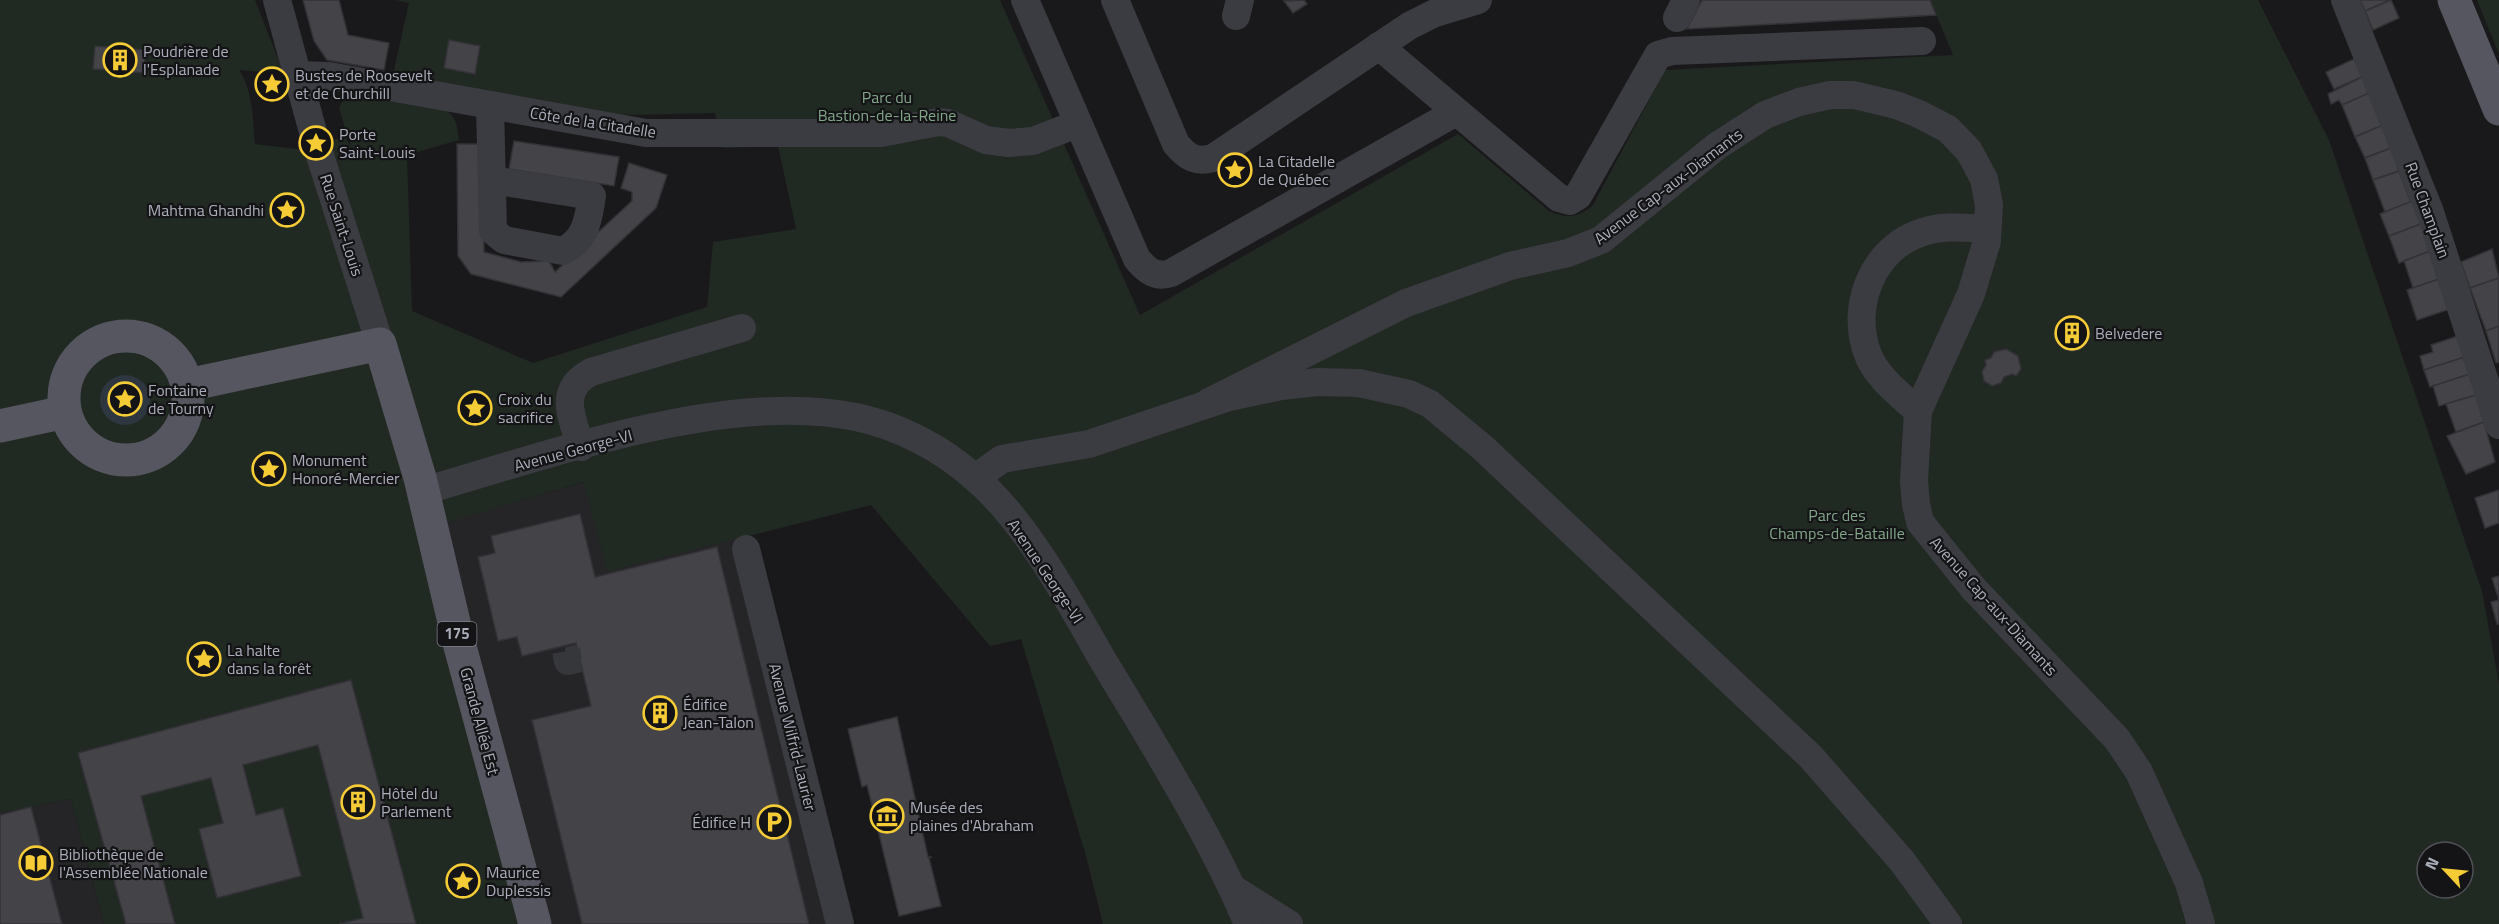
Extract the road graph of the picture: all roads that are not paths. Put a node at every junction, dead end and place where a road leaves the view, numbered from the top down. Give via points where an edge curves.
1 (277, 0) edge
2 (1025, 0) edge
3 (1115, 0) edge
4 (1479, 0) edge
5 (2345, 0) edge
6 (2454, 0) edge
7 (1922, 41) dead end
8 (1379, 46) junction
9 (297, 75) junction
10 (490, 105) junction
11 (2499, 109) edge
12 (1456, 112) junction
13 (1077, 124) junction
14 (492, 180) dead end
15 (1987, 229) junction
16 (742, 328) dead end
17 (380, 344) junction
18 (188, 386) junction
19 (1209, 402) junction
20 (1918, 411) junction
21 (65, 412) junction
22 (2499, 425) edge
23 (0, 426) edge
24 (581, 447) junction
25 (975, 478) junction
26 (423, 490) junction
27 (746, 549) dead end
28 (1232, 888) junction
29 (535, 924) edge
30 (840, 924) edge
31 (1248, 924) edge
32 (1289, 924) edge
33 (1948, 924) edge
34 (2201, 924) edge

1 - 9 street, Rue Saint-Louis
2 - 13 street
3 - 8 street via 1176,144 1192,159 1213,158
4 - 8 street via 1421,18
5 - 22 street, Rue Champlain via 2430,212
6 - 11 main road
7 - 12 street via 1672,51 1658,55 1578,196 1570,201 1559,198
8 - 12 street
9 - 10 street, Côte de la Citadelle via 329,76
9 - 17 street, Rue Saint-Louis
10 - 13 street, Côte de la Citadelle via 646,133 865,133 938,122 986,140 1009,143 1034,141
10 - 14 street
12 - 13 street via 1161,276 1145,269 1137,259
15 - 19 street, Avenue Cap-aux-Diamants via 1989,205 1984,179 1968,151 1948,129 1896,105 1854,95 1830,95 1765,115 1717,146 1601,240 1568,253 1510,266 1406,303
15 - 20 street, Avenue Cap-aux-Diamants via 1971,294
15 - 20 street via 1923,232 1892,247 1869,278 1861,313 1867,352 1883,379
16 - 24 street via 581,377 573,385 570,402
17 - 18 main road
17 - 26 main road, Grande Allée Est / 175
18 - 21 main road via 189,405 174,439 159,452 142,459 122,461 94,451 72,430
18 - 21 main road via 180,365 166,349 147,339 110,337 89,348 76,361 64,394
19 - 25 street, Avenue Cap-aux-Diamants via 1089,444 1002,459
19 - 33 street, Avenue Cap-aux-Diamants via 1318,382 1381,386 1430,404 1482,447 1811,757 1902,861
20 - 34 street, Avenue Cap-aux-Diamants via 1914,481 1920,522 1973,588 2117,739 2139,772 2189,883
21 - 23 main road
24 - 25 street, Avenue George-VI via 720,414 835,414 897,430 938,450
24 - 26 street, Avenue George-VI
25 - 28 street, Avenue George-VI via 1016,523 1071,606 1201,826
26 - 29 main road, Grande Allée Est / 175 via 458,639
27 - 30 street, Avenue Wilfrid-Laurier
28 - 31 street, Avenue George-VI
28 - 32 street

